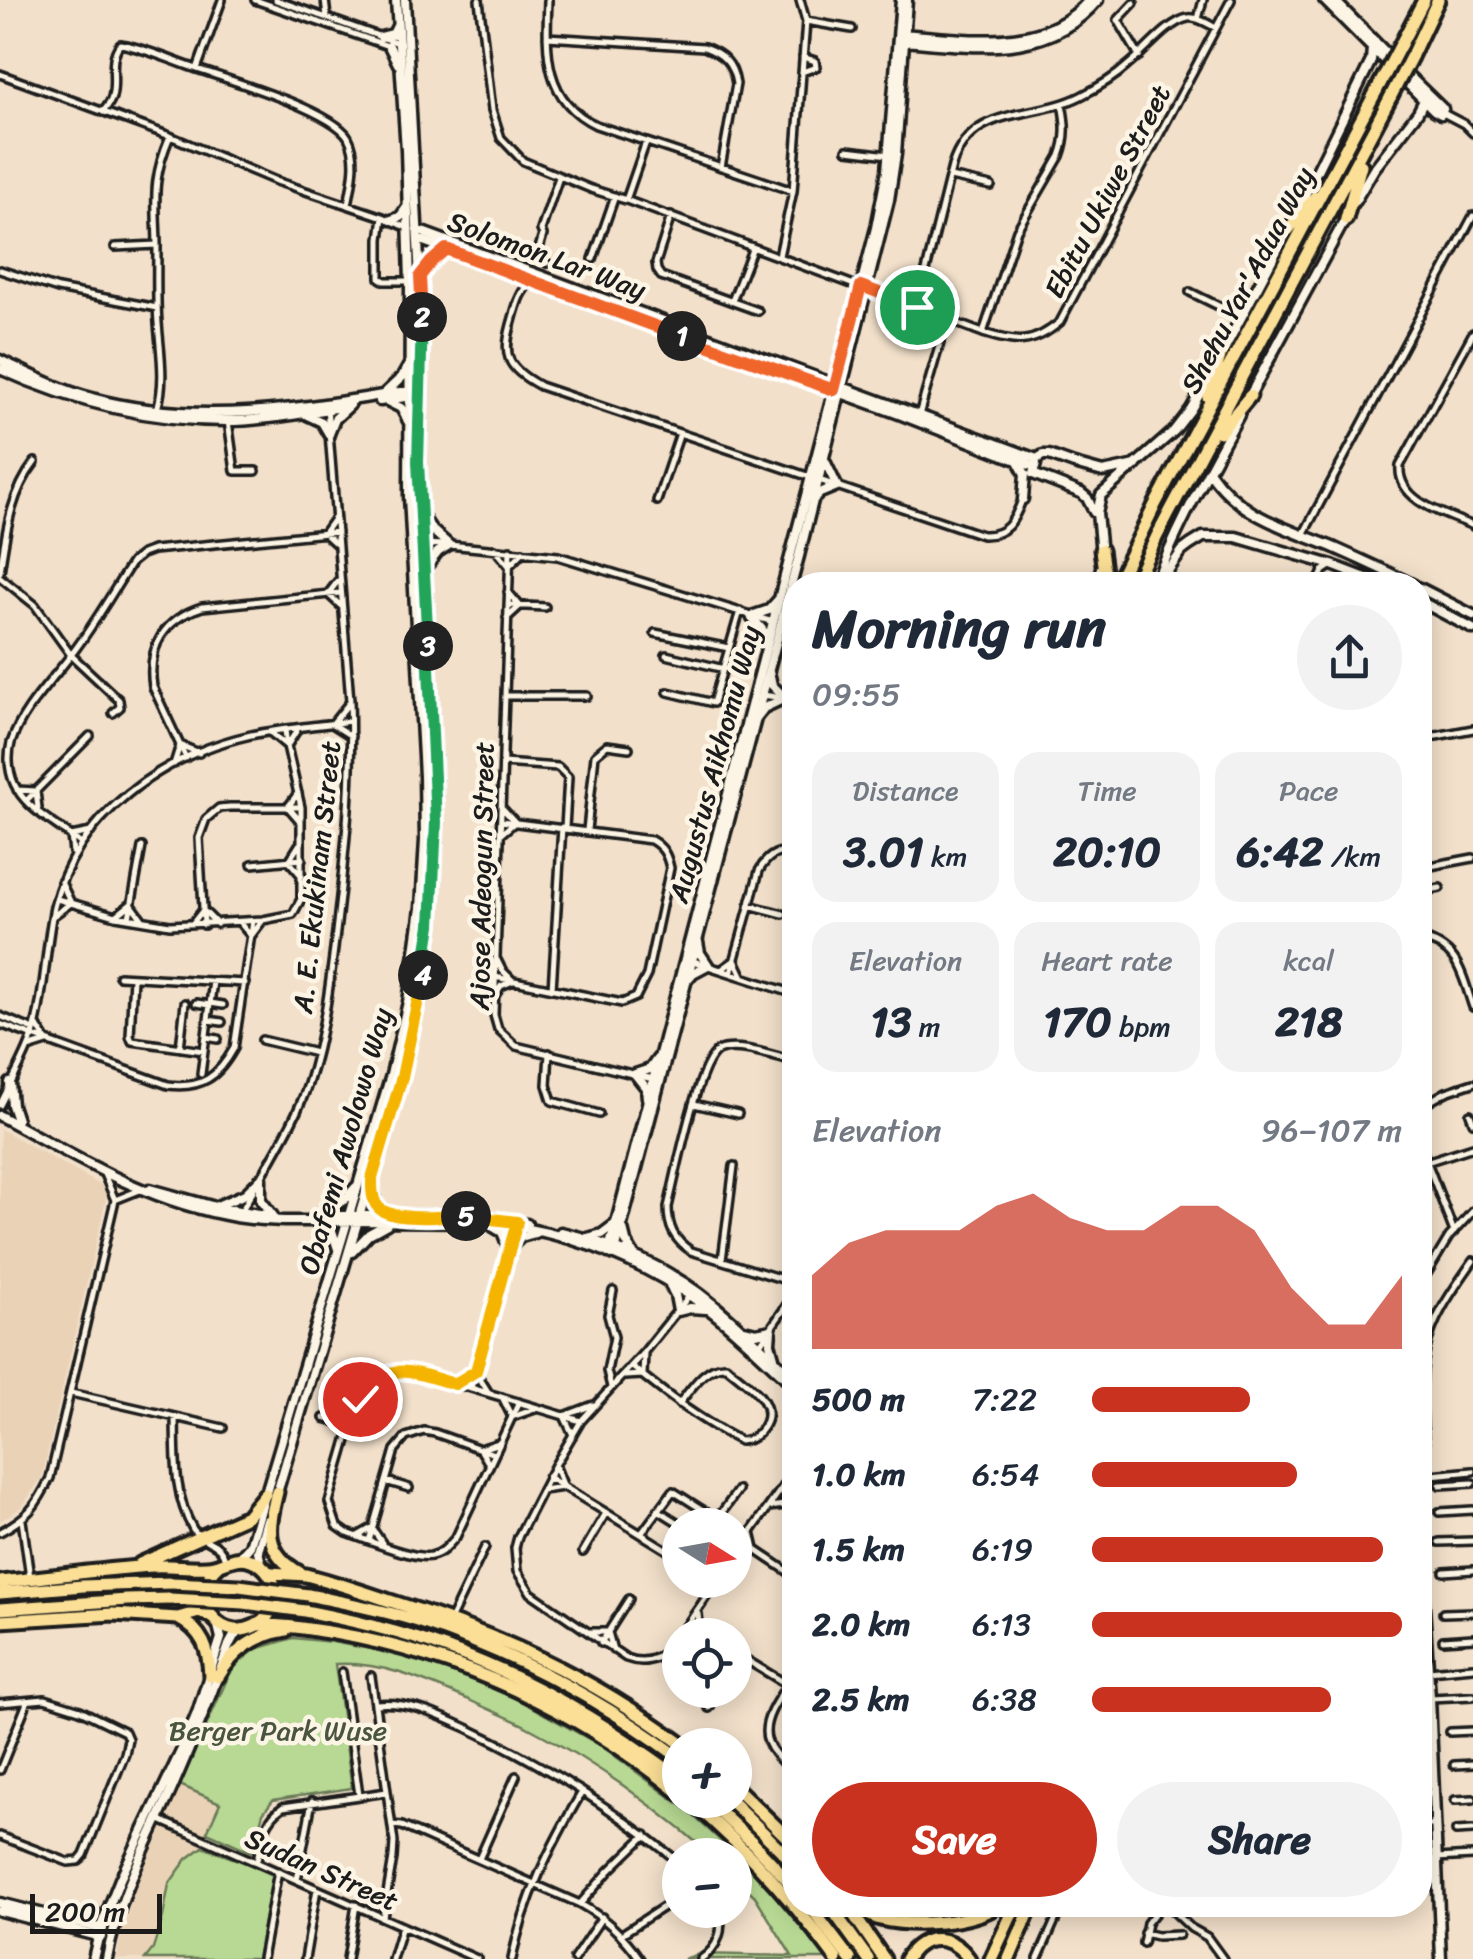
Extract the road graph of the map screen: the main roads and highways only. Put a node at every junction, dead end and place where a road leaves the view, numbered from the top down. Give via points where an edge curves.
1 (1424, 0) edge
2 (1438, 0) edge
3 (1380, 118) junction
4 (1341, 156) junction
5 (1346, 219) road end
6 (1288, 230) road end
7 (1222, 354) road end
8 (1250, 396) road end
9 (1192, 436) junction
10 (1201, 455) junction
11 (1101, 550) road end
12 (1104, 572) edge
13 (1122, 572) edge
14 (1140, 572) edge
15 (227, 1561) junction
16 (123, 1569) junction
17 (265, 1569) junction
18 (304, 1575) junction
19 (0, 1582) edge
20 (0, 1594) edge
21 (0, 1610) edge
22 (178, 1618) junction
23 (215, 1620) junction
24 (0, 1621) edge
25 (258, 1625) junction
26 (305, 1628) junction
27 (506, 1641) junction
28 (534, 1667) junction
29 (521, 1692) junction
30 (576, 1708) junction
31 (662, 1730) edge
32 (662, 1746) edge
33 (662, 1765) edge
34 (662, 1780) edge
35 (752, 1803) edge
36 (752, 1812) edge
37 (708, 1818) edge
38 (722, 1818) edge
39 (725, 1818) edge
40 (750, 1818) edge
41 (781, 1830) joint
42 (782, 1851) edge
43 (754, 1860) junction
44 (782, 1875) edge
45 (782, 1893) edge
46 (802, 1917) edge
47 (818, 1917) edge
48 (838, 1917) edge
49 (856, 1917) edge
50 (876, 1917) edge
51 (976, 1917) edge
52 (1010, 1917) edge
53 (1027, 1917) edge
54 (1024, 1926) junction
55 (818, 1936) junction
56 (824, 1959) edge
57 (836, 1959) edge
58 (850, 1959) edge
59 (868, 1959) edge
60 (884, 1959) edge
61 (906, 1959) edge
62 (969, 1959) edge
63 (991, 1959) edge
64 (1009, 1959) edge
65 (1018, 1959) edge

1 - 4 highway, Shehu Yar'Adua Way, bridge
2 - 3 highway, Shehu Yar'Adua Way, bridge
3 - 5 highway
3 - 10 highway, Shehu Yar'Adua Way
4 - 6 highway
4 - 9 highway, Shehu Yar'Adua Way
7 - 9 highway
8 - 10 highway
9 - 13 highway, Shehu Yar'Adua Way
10 - 14 highway, Shehu Yar'Adua Way
11 - 12 highway
15 - 16 highway
15 - 17 highway via 246,1558
15 - 23 highway via 204,1589
16 - 18 highway via 248,1516 271,1493 272,1543 282,1561
16 - 19 highway
17 - 18 highway
17 - 25 highway via 275,1601
18 - 27 highway
20 - 28 highway, bridge via 171,1583 308,1595 420,1622
21 - 30 highway, bridge via 170,1599 305,1611 462,1654
22 - 23 highway via 198,1612
22 - 24 highway via 113,1614
22 - 26 highway via 203,1640 214,1676 252,1641
23 - 25 highway via 243,1630
25 - 26 highway
26 - 29 highway via 414,1650
27 - 28 highway
27 - 31 highway
28 - 32 highway
29 - 30 highway
29 - 34 highway
30 - 33 highway
35 - 41 highway
36 - 41 highway
37 - 43 highway
38 - 43 highway
39 - 44 highway
40 - 42 highway
43 - 45 highway
46 - 55 highway
47 - 58 highway
48 - 59 highway
49 - 60 highway
50 - 51 highway
52 - 63 highway
53 - 54 highway
54 - 64 highway
54 - 65 highway
55 - 56 highway
55 - 57 highway
61 - 62 highway via 934,1939 955,1944

